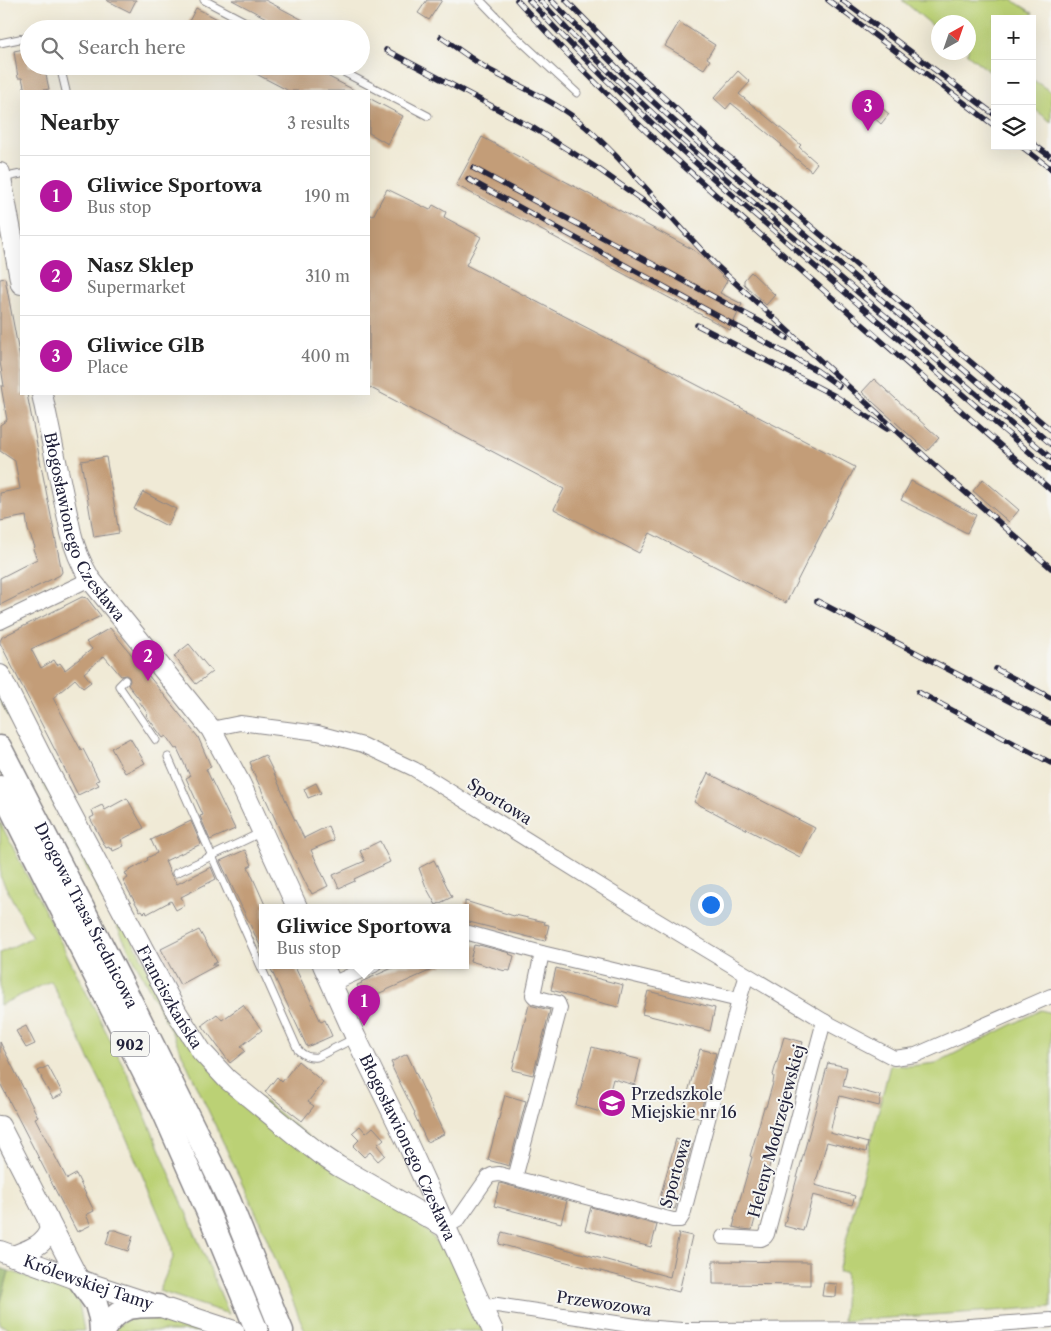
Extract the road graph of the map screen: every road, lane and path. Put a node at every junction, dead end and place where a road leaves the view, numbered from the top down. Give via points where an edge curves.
1 (204, 0) edge
2 (480, 0) edge
3 (242, 20) edge
4 (20, 39) edge
5 (0, 42) edge
6 (62, 75) edge
7 (349, 75) edge
8 (66, 90) edge
9 (577, 93) dead end
10 (428, 116) dead end
11 (20, 174) edge
12 (1, 176) edge
13 (20, 279) edge
14 (42, 395) edge
15 (90, 579) junction
16 (0, 622) edge
17 (0, 675) edge
18 (125, 680) dead end
19 (211, 729) junction
20 (156, 740) dead end
21 (0, 746) edge
22 (168, 757) dead end
23 (0, 788) edge
24 (262, 832) junction
25 (212, 856) junction
26 (176, 873) dead end
27 (296, 904) edge
28 (469, 933) edge
29 (542, 953) junction
30 (259, 955) edge
31 (265, 969) edge
32 (325, 969) edge
33 (365, 969) edge
34 (747, 975) junction
35 (332, 984) junction
36 (1051, 996) edge
37 (739, 1000) junction
38 (824, 1021) junction
39 (356, 1038) junction
40 (0, 1126) edge
41 (515, 1178) junction
42 (48, 1219) junction
43 (445, 1227) junction
44 (723, 1237) dead end
45 (7, 1254) edge
46 (79, 1280) junction
47 (158, 1306) junction
48 (482, 1308) junction
49 (1051, 1320) edge
50 (869, 1330) edge
51 (929, 1330) edge
52 (88, 1331) edge
53 (102, 1331) edge
54 (234, 1331) edge
55 (256, 1331) edge
56 (282, 1331) edge
57 (493, 1331) edge

1 - 3 lane
2 - 9 lane
4 - 5 lane
6 - 8 lane
7 - 10 lane
11 - 12 lane
12 - 13 street
14 - 15 street, Błogosławionego Czesława via 71,533 82,567
15 - 16 street
15 - 19 street, Błogosławionego Czesława via 150,659
17 - 43 street, Franciszkańska via 177,1014 202,1052 227,1079 320,1154
18 - 20 lane via 119,686
19 - 24 street, Błogosławionego Czesława
19 - 34 street, Sportowa via 240,723 318,733 363,745 414,769
21 - 56 main road, Drogowa Trasa Średnicowa / 902 via 207,1154
22 - 25 lane
23 - 55 main road, Drogowa Trasa Średnicowa / 902 via 164,1113
24 - 25 lane
24 - 27 street, Błogosławionego Czesława
25 - 26 lane
25 - 30 lane
28 - 29 street
29 - 37 street
29 - 41 street via 533,995 558,1003 560,1008
31 - 39 lane via 302,1054 317,1057
32 - 35 street, Błogosławionego Czesława
33 - 35 street
34 - 37 street, Sportowa
34 - 38 street, Sportowa
35 - 39 street, Błogosławionego Czesława
36 - 38 street, Sportowa via 916,1055 894,1058
37 - 41 street, Sportowa via 680,1220
38 - 44 street, Heleny Modrzejewskiej via 768,1234 762,1239
39 - 43 street, Błogosławionego Czesława
40 - 42 street
41 - 43 street, Sportowa via 492,1174 458,1220
42 - 45 street via 48,1232 35,1248
42 - 46 street
43 - 48 street, Błogosławionego Czesława
45 - 46 street, Królewskiej Tamy
46 - 47 street, Królewskiej Tamy
46 - 52 main road
46 - 53 main road via 96,1304
47 - 53 main road via 124,1309
47 - 54 street, Królewskiej Tamy
48 - 50 street, Przewozowa via 497,1305 682,1330
48 - 57 street, Błogosławionego Czesława
49 - 51 street, Przewozowa
50 - 51 street, Przewozowa

